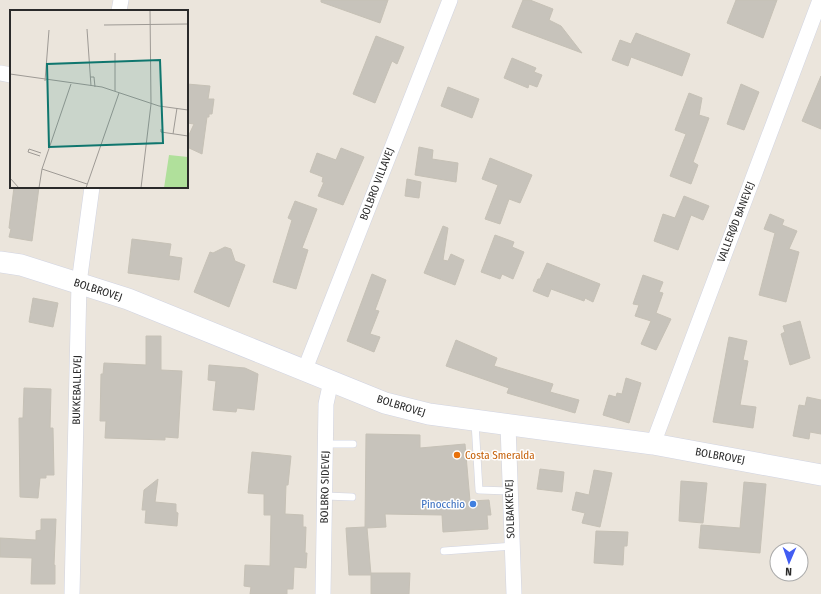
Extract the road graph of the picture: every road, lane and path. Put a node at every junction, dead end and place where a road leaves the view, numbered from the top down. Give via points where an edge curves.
1 (121, 0) edge
2 (450, 0) edge
3 (820, 0) edge
4 (119, 10) edge
5 (0, 73) edge
6 (10, 74) edge
7 (92, 188) edge
8 (0, 262) edge
9 (79, 283) junction
10 (305, 369) junction
11 (332, 381) junction
12 (475, 420) junction
13 (508, 424) junction
14 (325, 444) junction
15 (353, 444) dead end
16 (653, 444) junction
17 (821, 474) edge
18 (510, 491) junction
19 (324, 496) junction
20 (352, 497) dead end
21 (512, 546) junction
22 (444, 551) dead end
23 (72, 594) edge
24 (323, 594) edge
25 (514, 594) edge

1 - 4 street
2 - 10 street, BOLBRO VILLAVEJ
3 - 16 street, VALLERØD BANEVEJ
5 - 6 street
7 - 9 street, BUKKEBALLEVEJ
8 - 9 street, BOLBROVEJ via 21,265
9 - 10 street, BOLBROVEJ via 128,299
9 - 23 street, BUKKEBALLEVEJ
10 - 11 street, BOLBROVEJ
11 - 12 street, BOLBROVEJ via 385,402 429,414
11 - 14 street, BOLBRO SIDEVEJ via 326,404
12 - 13 street, BOLBROVEJ
12 - 18 lane via 479,490
13 - 16 street, BOLBROVEJ
13 - 18 street, SOLBAKKEVEJ
14 - 15 lane
14 - 19 street, BOLBRO SIDEVEJ
16 - 17 street, BOLBROVEJ
18 - 21 street, SOLBAKKEVEJ
19 - 20 lane
19 - 24 street, BOLBRO SIDEVEJ
21 - 22 lane
21 - 25 street, SOLBAKKEVEJ

